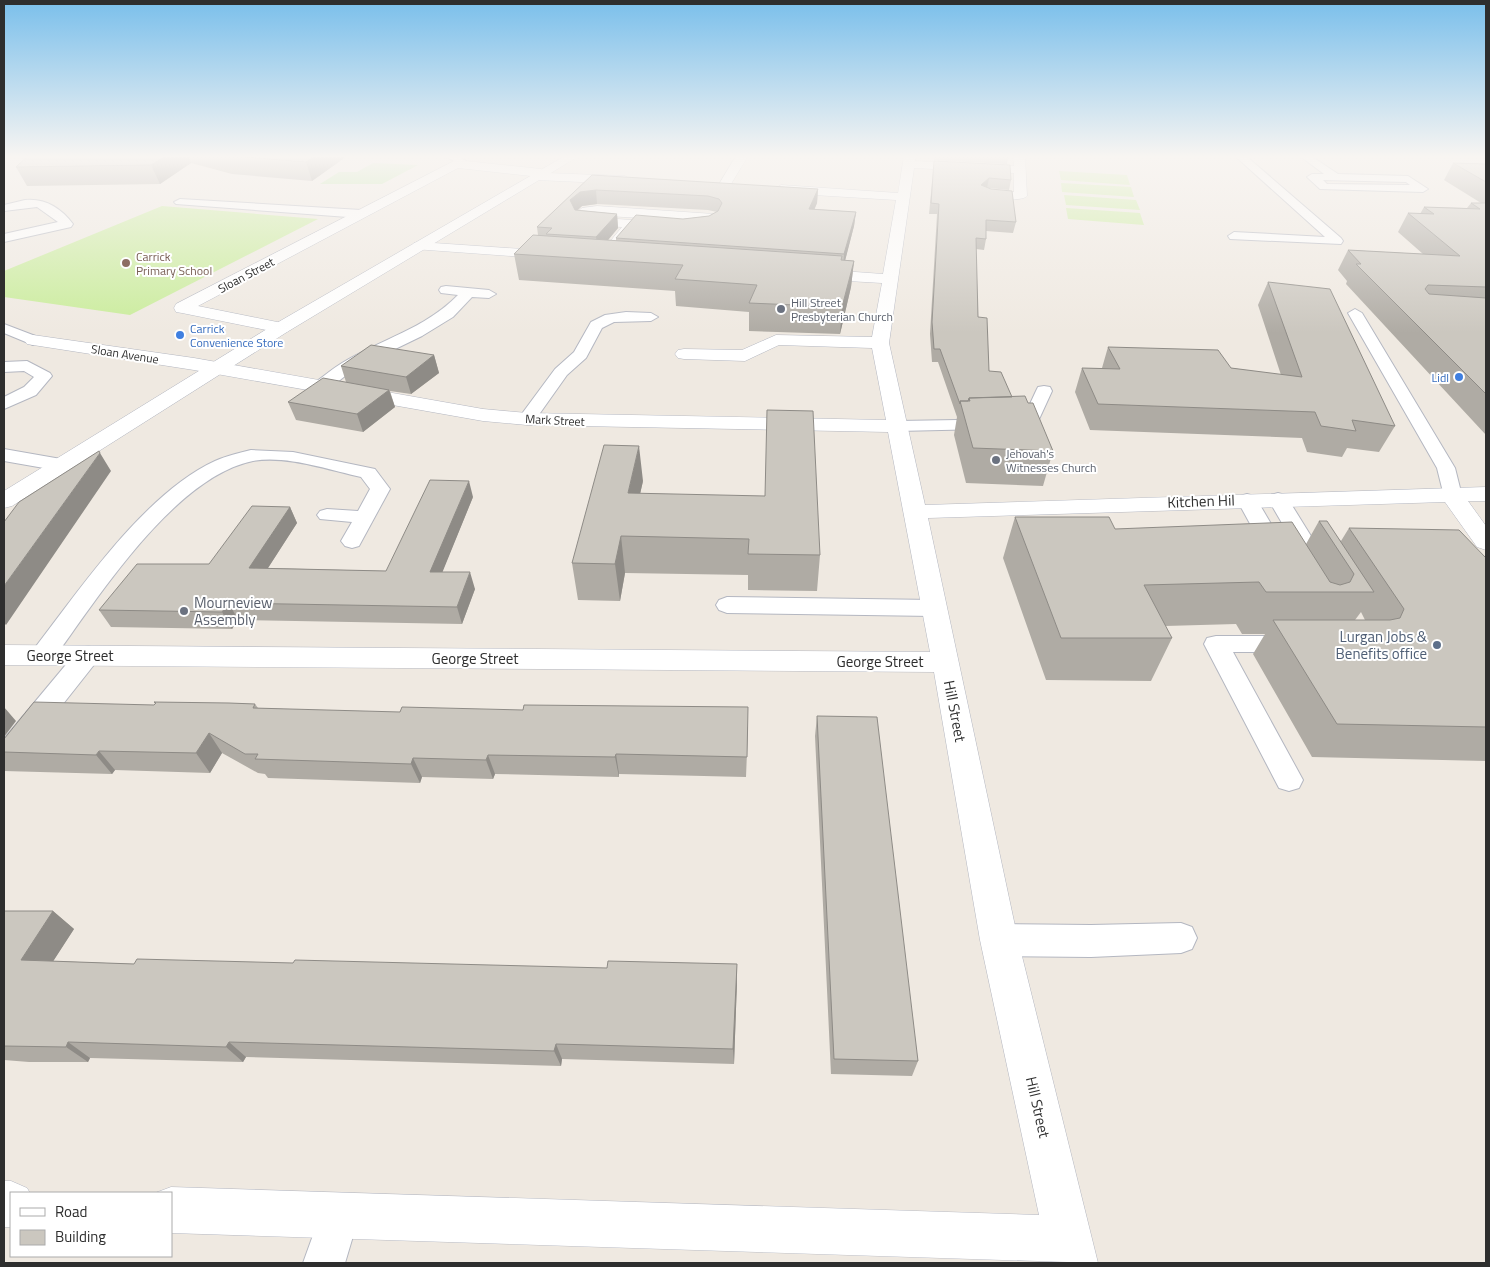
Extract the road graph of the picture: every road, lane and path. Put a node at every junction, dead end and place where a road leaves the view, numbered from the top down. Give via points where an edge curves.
1 (11, 215) edge
2 (58, 215) edge
3 (359, 215) edge
4 (471, 215) edge
5 (582, 215) edge
6 (692, 215) edge
7 (901, 215) edge
8 (1307, 215) edge
9 (632, 224) junction
10 (27, 233) junction
11 (1234, 236) dead end
12 (4, 238) edge
13 (419, 246) junction
14 (564, 256) edge
15 (622, 260) edge
16 (800, 273) edge
17 (889, 279) junction
18 (446, 290) dead end
19 (469, 292) junction
20 (489, 294) dead end
21 (1355, 313) dead end
22 (651, 317) dead end
23 (4, 328) edge
24 (281, 328) junction
25 (33, 340) junction
26 (4, 343) edge
27 (880, 343) junction
28 (684, 354) dead end
29 (4, 367) edge
30 (217, 369) junction
31 (320, 387) junction
32 (1044, 391) dead end
33 (4, 404) edge
34 (527, 419) junction
35 (898, 426) junction
36 (4, 455) edge
37 (61, 465) junction
38 (1486, 494) edge
39 (1452, 496) junction
40 (1278, 499) junction
41 (1247, 500) junction
42 (4, 501) edge
43 (916, 512) junction
44 (327, 515) dead end
45 (364, 517) junction
46 (352, 542) dead end
47 (1486, 542) edge
48 (1285, 567) edge
49 (1320, 569) edge
50 (727, 604) dead end
51 (933, 608) junction
52 (1310, 644) edge
53 (4, 655) edge
54 (43, 655) junction
55 (88, 655) junction
56 (946, 662) junction
57 (4, 758) edge
58 (1289, 780) dead end
59 (1181, 938) dead end
60 (999, 940) junction
61 (172, 1210) edge
62 (339, 1216) junction
63 (1072, 1252) edge
64 (324, 1263) edge

1 - 10 lane
2 - 10 lane via 67,224
3 - 24 street, Sloan Street via 182,308
4 - 13 street
5 - 9 street via 582,219 587,220
6 - 9 street via 708,216 714,221 699,228
7 - 17 street, Hill Street
8 - 11 lane via 1337,241
9 - 15 street via 598,258
10 - 12 lane
13 - 14 street
13 - 24 street
16 - 17 street
17 - 27 street, Hill Street
18 - 19 lane
19 - 20 lane
19 - 31 lane via 448,314 417,333 348,366
21 - 39 lane via 1446,468
22 - 34 lane via 610,318 596,325 580,355 560,372
23 - 25 lane
24 - 30 street
25 - 26 lane
25 - 30 street, Sloan Avenue
27 - 28 street via 776,340 745,356
27 - 35 street, Hill Street
29 - 33 lane via 27,366 44,376 30,391
30 - 31 street, Mark Street
30 - 37 street
31 - 34 street, Mark Street via 483,415
32 - 35 lane via 1029,424
34 - 35 street, Mark Street
35 - 43 street, Hill Street
36 - 37 lane
37 - 42 street
38 - 39 street, Kitchen Hil
39 - 40 street, Kitchen Hil
39 - 47 street
40 - 41 street, Kitchen Hil
40 - 49 lane
41 - 43 street, Kitchen Hil
41 - 48 lane
43 - 51 street, Hill Street
44 - 45 lane
45 - 46 lane
45 - 54 lane via 380,489 368,473 280,456 252,455 224,462 189,485 129,542
50 - 51 lane
51 - 56 street, Hill Street
52 - 58 lane via 1216,644
53 - 54 street, George Street
54 - 55 street, George Street
55 - 56 street, George Street
55 - 57 lane
56 - 60 street, Hill Street
59 - 60 lane
60 - 63 street, Hill Street
61 - 62 street
62 - 63 street
62 - 64 lane

